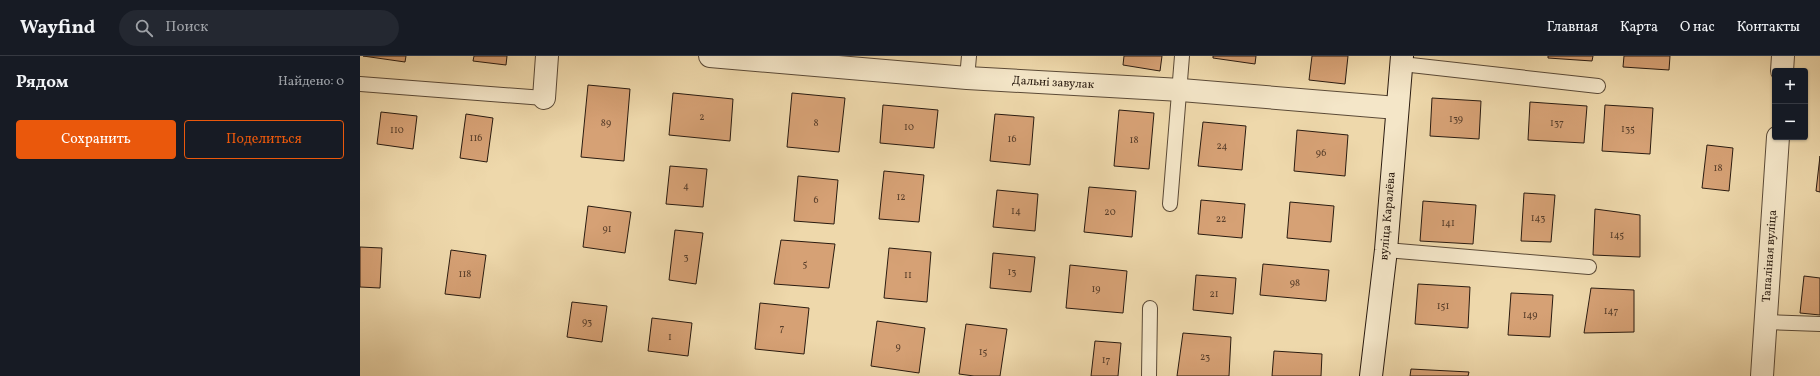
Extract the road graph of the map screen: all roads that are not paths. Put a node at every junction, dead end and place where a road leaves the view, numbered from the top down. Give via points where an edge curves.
1 (547, 56) edge
2 (710, 56) edge
3 (969, 56) edge
4 (1182, 56) edge
5 (1783, 56) edge
6 (1402, 60) edge
7 (1782, 68) edge
8 (967, 78) junction
9 (360, 84) edge
10 (1598, 86) dead end
11 (1181, 90) junction
12 (544, 98) joint
13 (1397, 108) junction
14 (1778, 140) edge
15 (1170, 204) dead end
16 (1386, 250) junction
17 (1588, 267) dead end
18 (1150, 308) dead end
19 (1766, 322) junction
20 (1820, 324) edge
21 (1149, 376) edge
22 (1371, 376) edge
23 (1762, 376) edge

1 - 12 street
2 - 8 street, Дальні завулак
3 - 8 lane
4 - 11 lane
5 - 7 street
6 - 10 lane
6 - 13 street, вуліца Каралёва
8 - 11 street, Дальні завулак
9 - 12 lane
11 - 13 street, Дальні завулак
11 - 15 lane
13 - 16 street, вуліца Каралёва
14 - 19 street, Тапаліная вуліца
16 - 17 lane
16 - 22 street, вуліца Каралёва
18 - 21 lane
19 - 20 lane
19 - 23 street, Тапаліная вуліца

